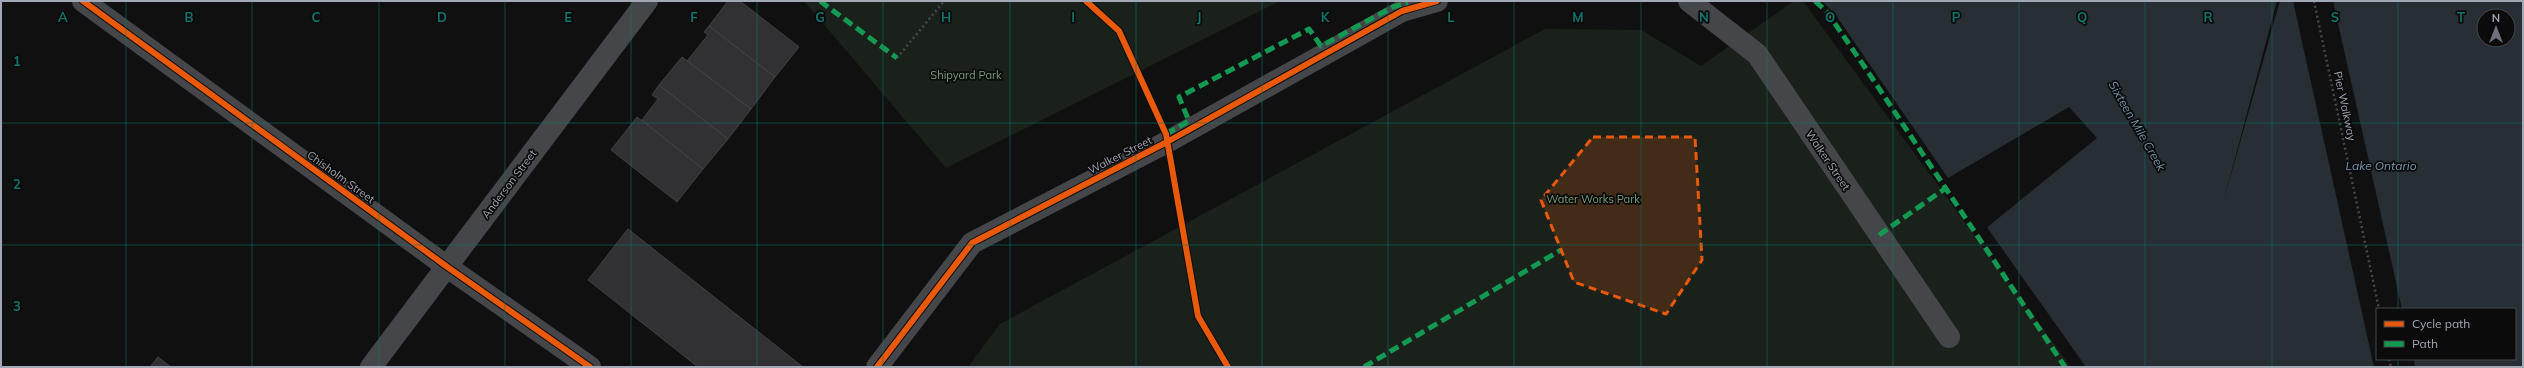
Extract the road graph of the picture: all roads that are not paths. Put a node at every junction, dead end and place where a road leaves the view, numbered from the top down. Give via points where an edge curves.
1 (84, 1) edge
2 (647, 1) edge
3 (1437, 1) edge
4 (1689, 1) edge
5 (446, 266) junction
6 (1949, 337) dead end
7 (371, 367) edge
8 (590, 367) edge
9 (877, 367) edge

1 - 5 street, Chisholm Street
2 - 5 street, Anderson Street
3 - 9 street, Walker Street via 1402,11 1167,142 972,243
4 - 6 street, Walker Street via 1757,54
5 - 7 street, Anderson Street
5 - 8 street, Chisholm Street

